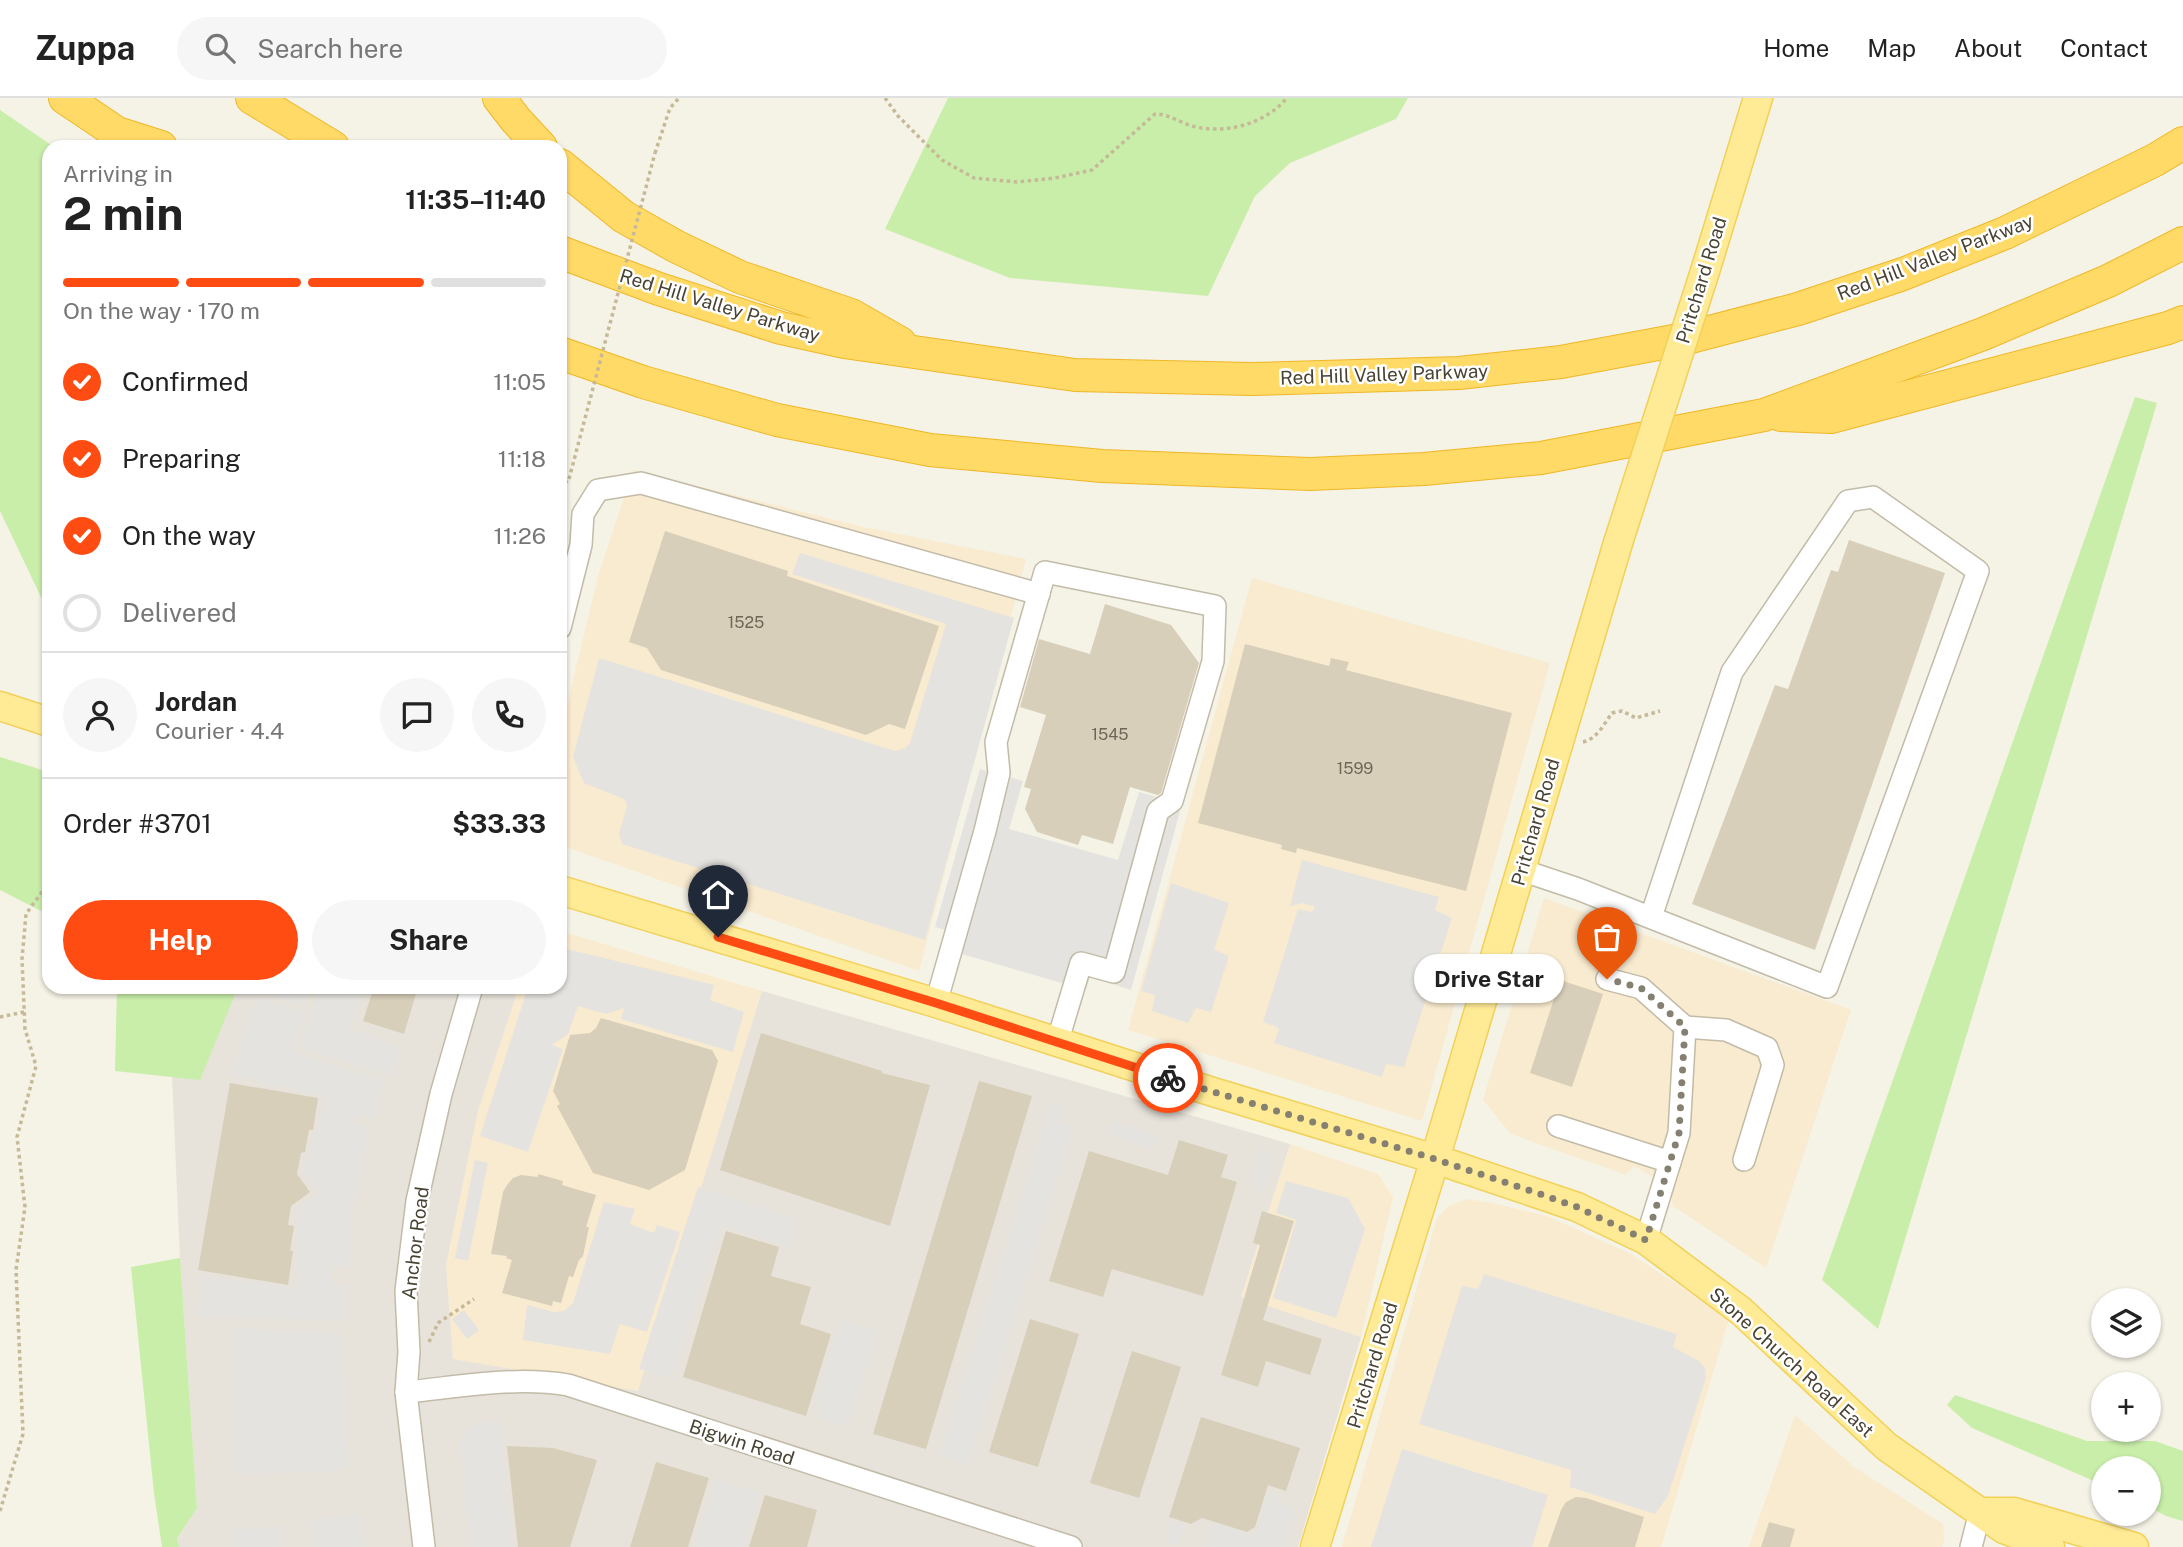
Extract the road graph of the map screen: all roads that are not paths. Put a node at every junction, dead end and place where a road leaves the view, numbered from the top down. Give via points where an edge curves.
1 (65, 98) edge
2 (100, 98) edge
3 (252, 98) edge
4 (499, 98) edge
5 (1758, 98) edge
6 (140, 140) edge
7 (153, 140) edge
8 (321, 140) edge
9 (535, 140) edge
10 (2183, 143) edge
11 (567, 171) edge
12 (2183, 243) edge
13 (567, 255) edge
14 (2178, 325) edge
15 (916, 353) junction
16 (567, 355) edge
17 (1764, 415) junction
18 (1039, 594) junction
19 (567, 600) edge
20 (0, 706) edge
21 (42, 720) edge
22 (1521, 870) junction
23 (567, 892) edge
24 (1651, 917) junction
25 (1607, 979) dead end
26 (470, 994) edge
27 (936, 1003) junction
28 (1685, 1027) junction
29 (1057, 1043) junction
30 (1558, 1126) dead end
31 (1435, 1159) junction
32 (1744, 1160) dead end
33 (1670, 1163) junction
34 (1646, 1240) junction
35 (406, 1392) junction
36 (1980, 1512) junction
37 (424, 1547) edge
38 (1071, 1547) edge
39 (1315, 1547) edge
40 (1971, 1547) edge
41 (2050, 1547) edge
42 (2134, 1547) edge

1 - 6 highway via 117,133
2 - 7 highway
3 - 8 highway
4 - 9 highway
5 - 22 main road, Pritchard Road, bridge
10 - 15 highway, Red Hill Valley Parkway via 2005,233 1903,274 1785,313 1679,340 1561,362 1459,373 1239,379 1076,375
11 - 15 highway via 624,217 677,247 740,277 851,315
12 - 17 highway via 2108,281 1983,334
13 - 15 highway, Red Hill Valley Parkway via 781,328
14 - 17 highway via 1831,417
16 - 17 highway via 777,420 930,450 1102,466 1310,474 1424,469 1541,458
18 - 19 street via 641,483 598,490 583,514 581,545
18 - 27 street via 996,742 999,773
18 - 29 street via 1045,572 1214,606 1213,661 1172,801 1157,811 1114,972 1081,963
20 - 21 main road
22 - 24 street
22 - 31 main road, Pritchard Road
23 - 27 main road, Stone Church Road East
24 - 24 street via 1827,987 1978,571 1873,497 1848,501 1732,672
25 - 28 street via 1641,988
26 - 35 street, Anchor Road via 440,1094 418,1201 406,1291
27 - 29 main road, Stone Church Road East
28 - 32 street via 1726,1030 1768,1048 1773,1065
28 - 33 street via 1679,1133
29 - 31 main road, Stone Church Road East
30 - 33 street
31 - 34 main road, Stone Church Road East via 1577,1207
31 - 39 main road, Pritchard Road
33 - 34 street
34 - 36 main road, Stone Church Road East via 1741,1311 1887,1447
35 - 37 street, Anchor Road
35 - 38 street, Bigwin Road via 525,1381 568,1385
36 - 40 street
36 - 41 main road, Stone Church Road East via 2004,1529
36 - 42 main road via 2014,1512

